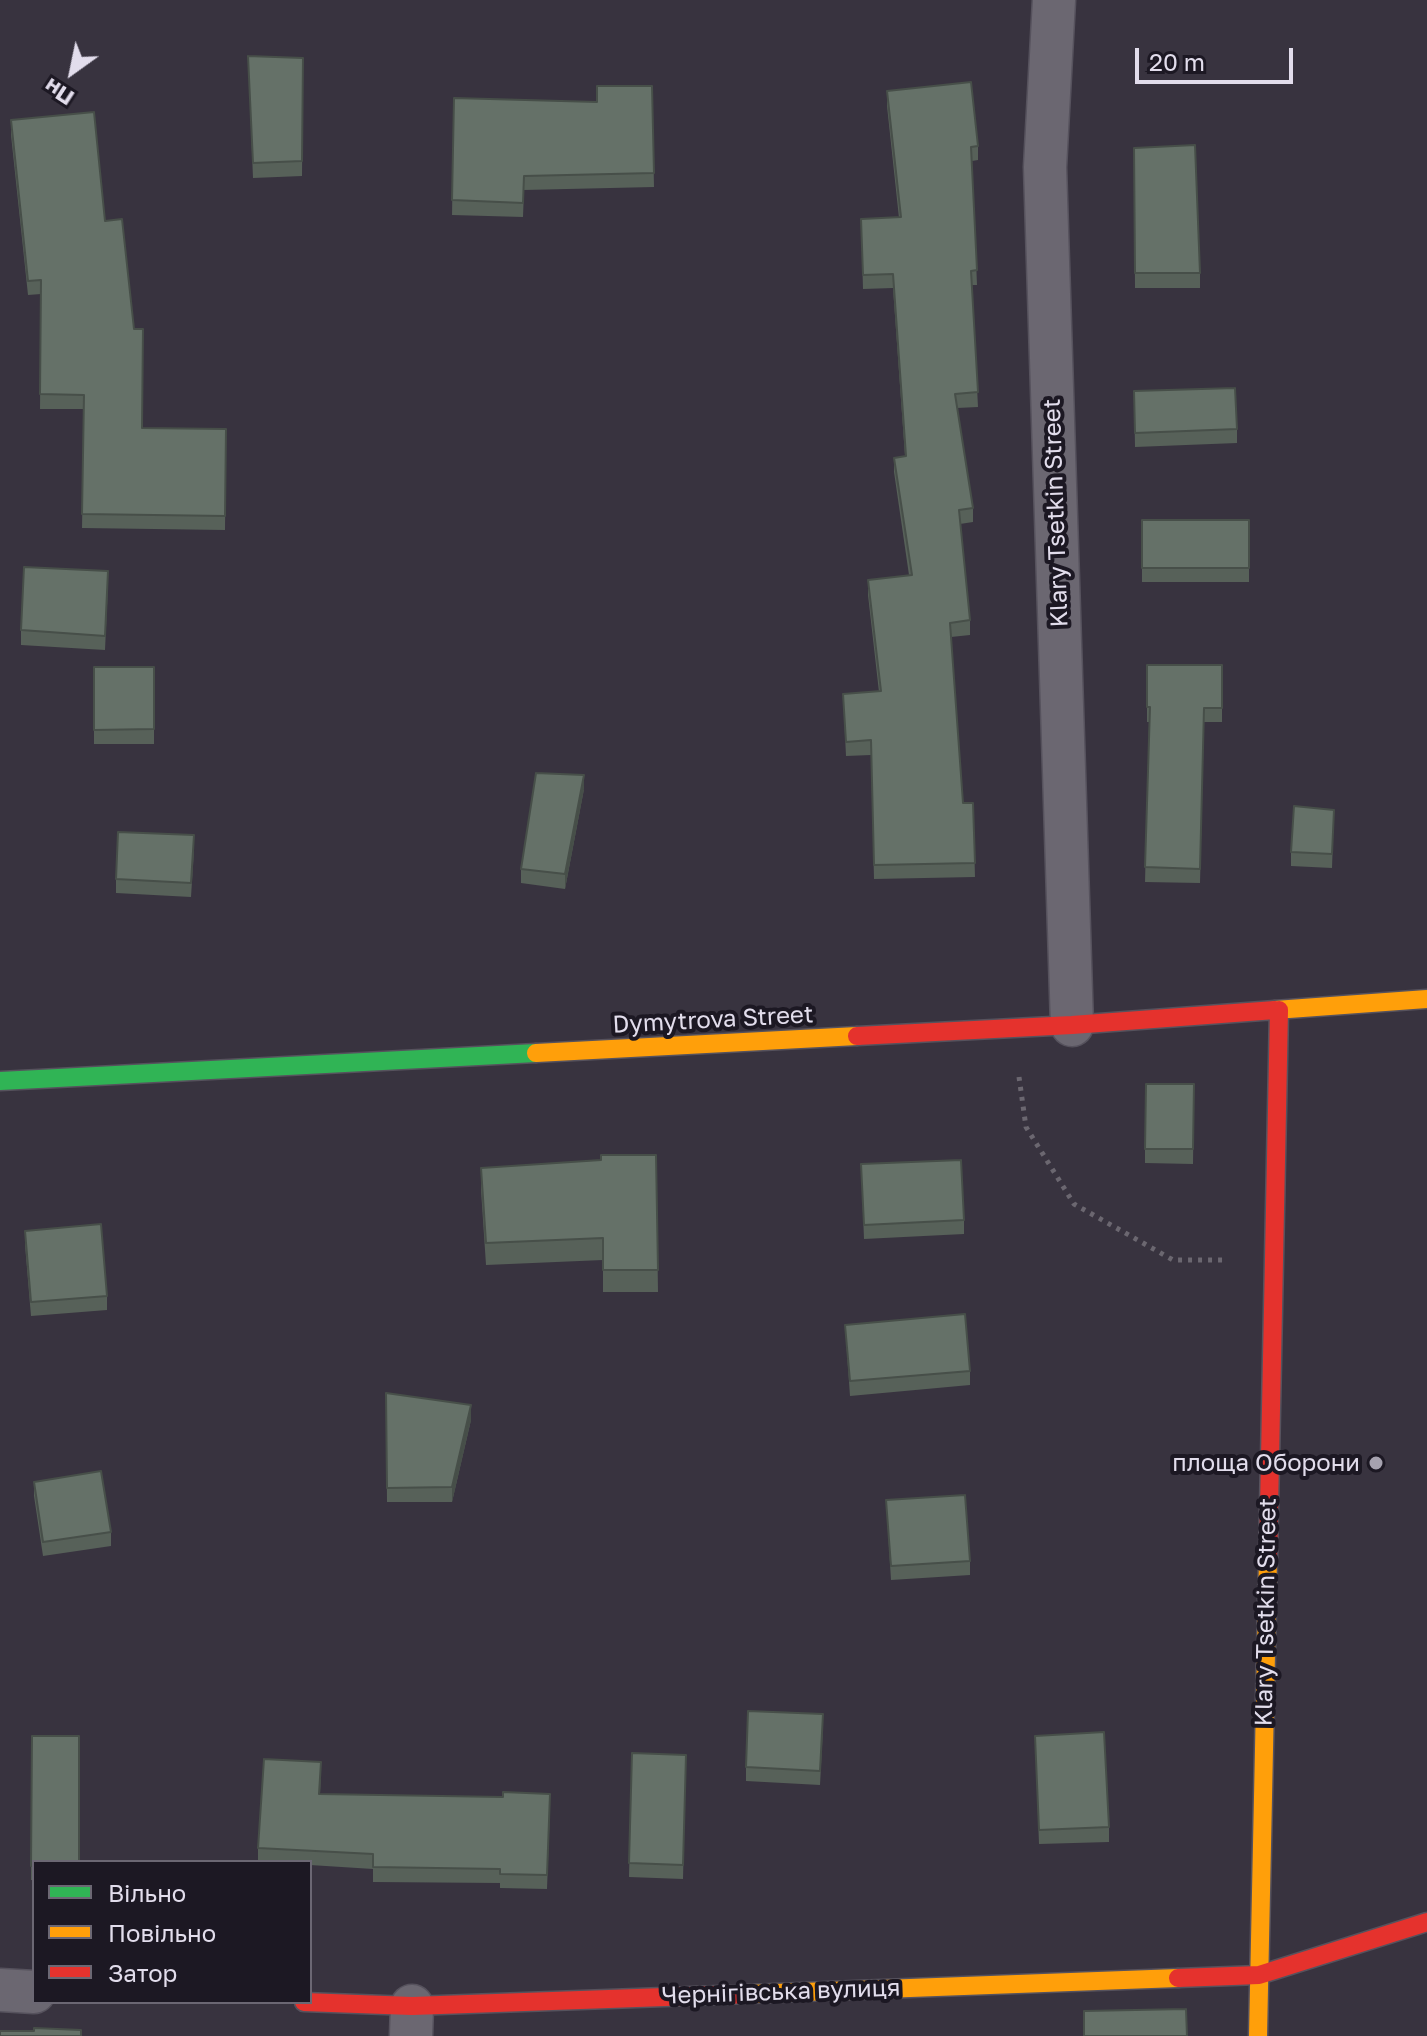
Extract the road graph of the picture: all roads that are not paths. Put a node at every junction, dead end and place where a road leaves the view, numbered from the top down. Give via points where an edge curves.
1 (1054, 0) edge
2 (1427, 999) edge
3 (1279, 1010) junction
4 (1072, 1025) junction
5 (0, 1081) edge
6 (1427, 1922) edge
7 (1259, 1975) junction
8 (0, 1990) edge
9 (32, 1992) edge
10 (312, 2003) edge
11 (412, 2021) edge
12 (1258, 2036) edge

1 - 4 street, Klary Tsetkin Street via 1045,167
2 - 3 street, Dymytrova Street
3 - 4 street, Dymytrova Street
3 - 7 street, Klary Tsetkin Street
4 - 5 street, Dymytrova Street
6 - 7 street, Чернігівська вулиця
7 - 11 street, Чернігівська вулиця
7 - 12 street
8 - 9 street
10 - 11 street, Чернігівська вулиця

